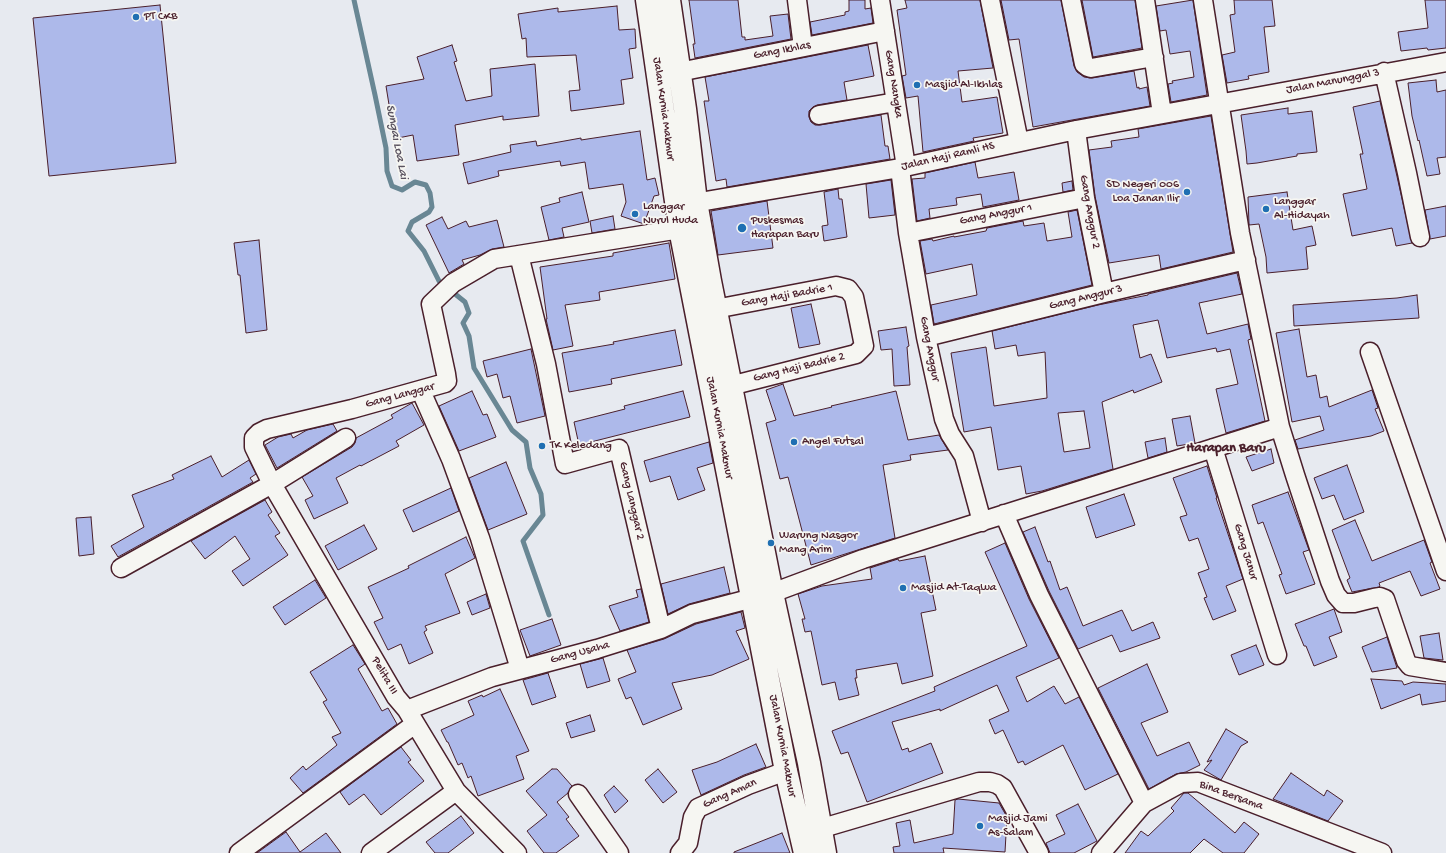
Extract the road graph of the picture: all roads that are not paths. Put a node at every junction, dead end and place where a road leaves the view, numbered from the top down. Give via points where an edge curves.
1 (647, 0) edge
2 (669, 0) edge
3 (797, 0) edge
4 (880, 0) edge
5 (990, 0) edge
6 (1071, 0) edge
7 (1145, 0) edge
8 (1203, 0) edge
9 (885, 31) junction
10 (803, 47) junction
11 (1154, 57) junction
12 (1446, 62) edge
13 (679, 72) junction
14 (1384, 72) junction
15 (896, 102) junction
16 (1220, 104) junction
17 (1162, 114) junction
18 (819, 115) dead end
19 (1076, 130) junction
20 (1019, 142) junction
21 (903, 168) junction
22 (1085, 198) junction
23 (686, 204) junction
24 (680, 229) junction
25 (908, 232) junction
26 (1420, 237) dead end
27 (519, 255) junction
28 (1246, 260) junction
29 (1104, 293) junction
30 (715, 309) junction
31 (859, 321) joint
32 (926, 337) junction
33 (1370, 352) dead end
34 (730, 386) junction
35 (421, 391) junction
36 (1280, 427) junction
37 (346, 438) dead end
38 (1213, 448) junction
39 (272, 484) junction
40 (1004, 514) junction
41 (982, 522) junction
42 (121, 568) dead end
43 (1446, 572) edge
44 (763, 595) junction
45 (662, 629) junction
46 (1277, 655) dead end
47 (520, 669) junction
48 (1446, 672) edge
49 (411, 717) junction
50 (786, 771) junction
51 (456, 791) junction
52 (578, 794) dead end
53 (1144, 803) junction
54 (808, 839) edge
55 (239, 853) edge
56 (371, 853) edge
57 (517, 853) edge
58 (618, 853) edge
59 (680, 853) edge
60 (825, 853) edge
61 (1039, 853) edge
62 (1101, 853) edge
63 (1382, 853) edge

1 - 23 street, Jalan Kurnia Makmur
2 - 13 street, Jalan Kurnia Makmur
3 - 10 street
4 - 9 street, Gang Nangka
5 - 20 street
6 - 11 street via 1084,64 1088,67
7 - 11 street
8 - 16 street
9 - 10 street, Gang Ikhlas
9 - 15 street, Gang Nangka
10 - 13 street, Gang Ikhlas
11 - 17 street
12 - 14 street, Jalan Manunggal 3
13 - 23 street, Jalan Kurnia Makmur via 685,109
14 - 16 street, Jalan Manunggal 3
14 - 26 street
15 - 18 street
15 - 21 street, Gang Nangka
16 - 17 street, Jalan Haji Ramli HS
16 - 28 street
17 - 19 street, Jalan Haji Ramli HS
19 - 20 street, Jalan Haji Ramli HS
19 - 22 street, Gang Anggur 2
20 - 21 street, Jalan Haji Ramli HS
21 - 23 street, Jalan Haji Ramli HS
21 - 25 street, Gang Anggur
22 - 25 street, Gang Anggur 1
22 - 29 street, Gang Anggur 2
23 - 24 street, Jalan Kurnia Makmur
23 - 30 street, Jalan Kurnia Makmur
24 - 27 street, Gang Langgar
24 - 44 street, Jalan Kurnia Makmur
25 - 32 street, Gang Anggur
27 - 35 street, Gang Langgar via 494,259 448,287 431,304 446,381
27 - 45 street, Gang Langgar 2 via 546,364 565,464 619,449
28 - 29 street, Gang Anggur 3
28 - 36 street
29 - 32 street, Gang Anggur 3
30 - 31 street, Gang Haji Badrie 1 via 836,286 848,289 854,297
30 - 34 street, Jalan Kurnia Makmur
31 - 34 street, Gang Haji Badrie 2 via 864,346 856,354
32 - 41 street, Gang Anggur via 944,420 964,456
33 - 43 street
34 - 44 street, Jalan Kurnia Makmur
35 - 39 street, Gang Langgar via 259,433 254,438 254,447
35 - 47 street via 451,459 480,538
36 - 38 street, Gang Usaha
36 - 48 street via 1336,595 1343,603 1380,597 1385,599 1410,666
37 - 39 street
38 - 40 street, Gang Usaha
38 - 46 street, Gang Janur
39 - 42 street
39 - 49 street, Pelita III via 396,698
40 - 41 street, Gang Usaha
40 - 53 street via 1039,596
41 - 44 street, Gang Usaha via 863,559
44 - 45 street, Gang Usaha via 692,614
44 - 50 street, Jalan Kurnia Makmur
44 - 54 street, Jalan Kurnia Makmur via 808,763
45 - 47 street, Gang Usaha
47 - 49 street, Gang Usaha via 492,677
49 - 51 street, Pelita III
49 - 55 street, Gang Usaha
50 - 54 street, Jalan Kurnia Makmur
50 - 59 street, Gang Aman via 698,808 693,816 688,843
51 - 56 street
51 - 57 street, Pelita III
52 - 58 street
53 - 62 street, Bina Bersama
53 - 63 street, Bina Bersama via 1181,783 1198,782
54 - 60 street, Jalan Kurnia Makmur
54 - 61 street via 979,782 990,782 1003,788

